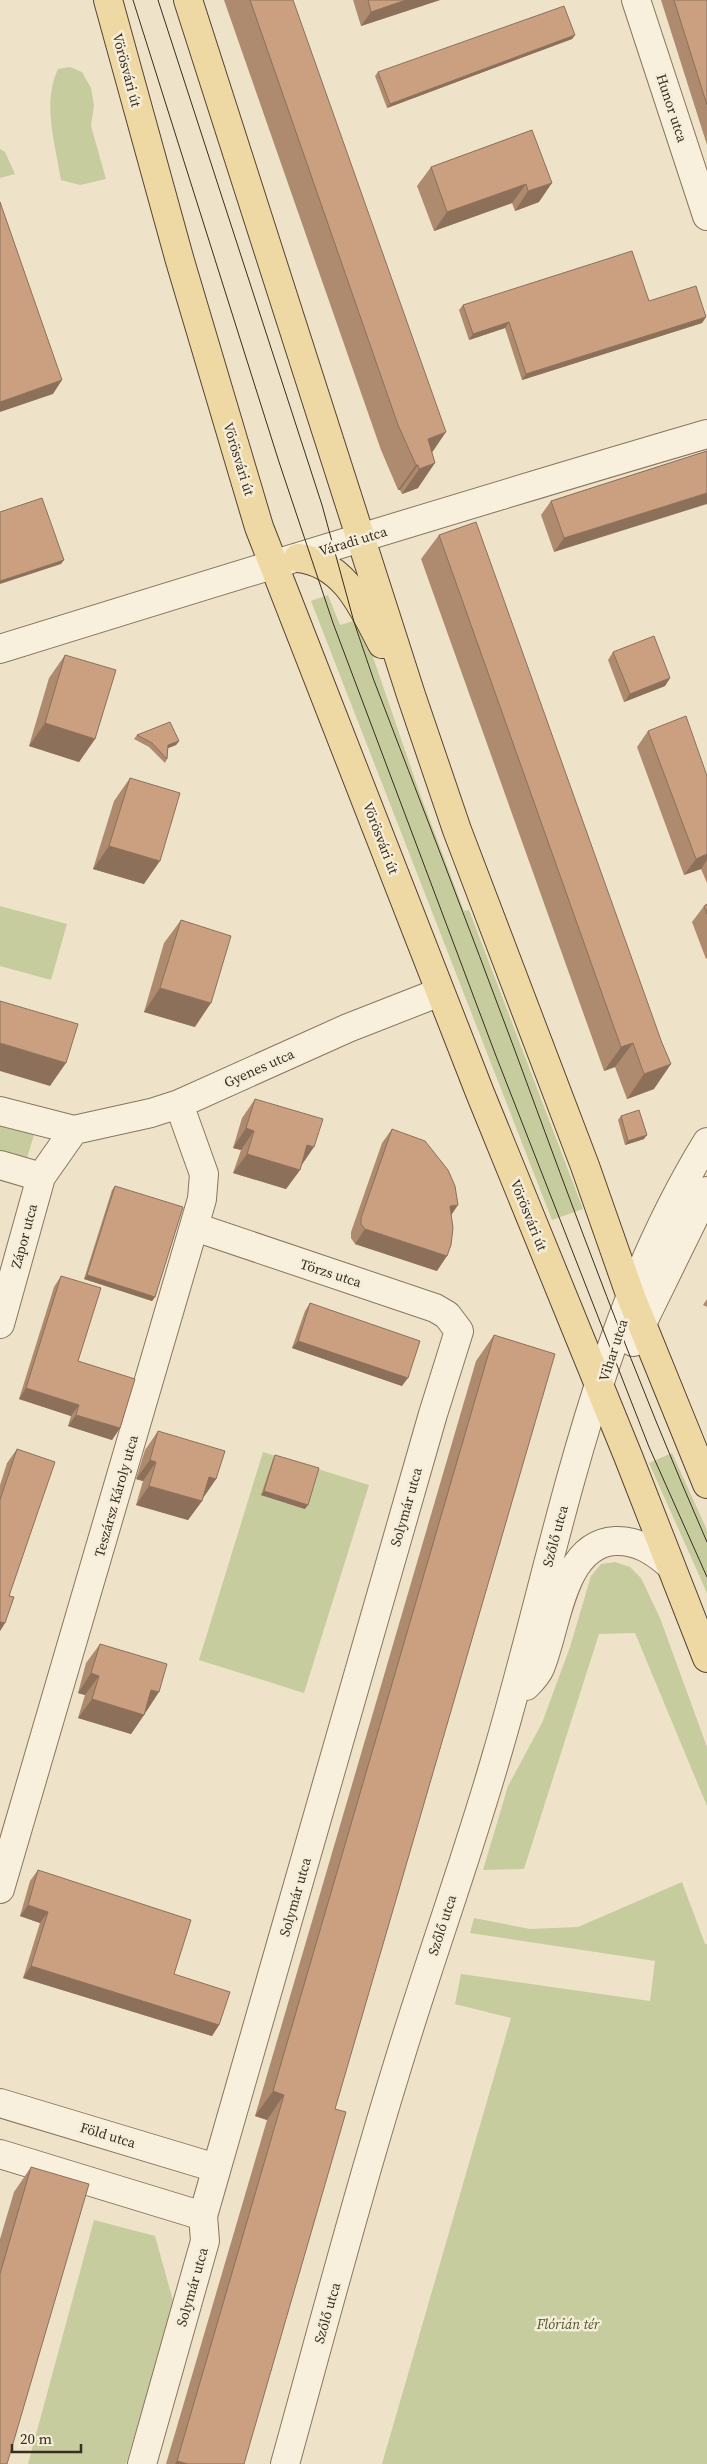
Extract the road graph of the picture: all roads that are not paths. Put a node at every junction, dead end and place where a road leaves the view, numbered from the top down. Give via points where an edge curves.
1 (108, 0) edge
2 (188, 0) edge
3 (636, 0) edge
4 (707, 216) edge
5 (707, 434) edge
6 (362, 538) junction
7 (286, 562) junction
8 (0, 649) edge
9 (411, 695) junction
10 (440, 992) junction
11 (179, 1104) junction
12 (0, 1111) edge
13 (74, 1130) junction
14 (707, 1142) edge
15 (0, 1165) edge
16 (40, 1177) junction
17 (707, 1191) edge
18 (195, 1227) junction
19 (631, 1297) junction
20 (642, 1323) junction
21 (0, 1324) edge
22 (459, 1331) joint
23 (599, 1386) junction
24 (707, 1484) edge
25 (670, 1565) junction
26 (707, 1658) edge
27 (511, 1705) junction
28 (0, 1889) edge
29 (0, 2103) edge
30 (0, 2155) edge
31 (216, 2168) junction
32 (203, 2216) junction
33 (142, 2464) edge
34 (285, 2464) edge

1 - 7 main road, Vörösvári út via 180,261 255,513
2 - 6 main road
3 - 4 street, Hunor utca
5 - 6 street, Váradi utca
6 - 7 street, Váradi utca
6 - 9 main road
7 - 8 street, Váradi utca
7 - 9 main road via 324,565 348,586
7 - 10 main road, Vörösvári út
9 - 19 main road via 457,830 585,1166
10 - 11 street, Gyenes utca via 348,1028
10 - 23 main road, Vörösvári út
11 - 13 street, Gyenes utca
11 - 18 street, Teszársz Károly utca via 204,1174
12 - 13 street, Gyenes utca
13 - 16 street
14 - 19 street, Vihar utca via 663,1220
15 - 16 street
16 - 21 street, Zápor utca
17 - 20 street, Vihar utca
18 - 22 street, Törzs utca via 435,1308 448,1315
18 - 28 street, Teszársz Károly utca
19 - 20 main road
19 - 23 street, Vihar utca
20 - 23 street, Vihar utca via 619,1370
20 - 24 main road
22 - 31 street, Solymár utca
23 - 25 main road, Vörösvári út
23 - 27 street, Szőlő utca via 583,1430
25 - 26 main road, Vörösvári út
25 - 27 street via 644,1546 629,1542 609,1542 585,1553 570,1574 539,1670
27 - 34 street, Szőlő utca via 394,2074
29 - 31 street, Föld utca
30 - 32 street
31 - 32 street, Solymár utca
32 - 33 street, Solymár utca via 205,2241

